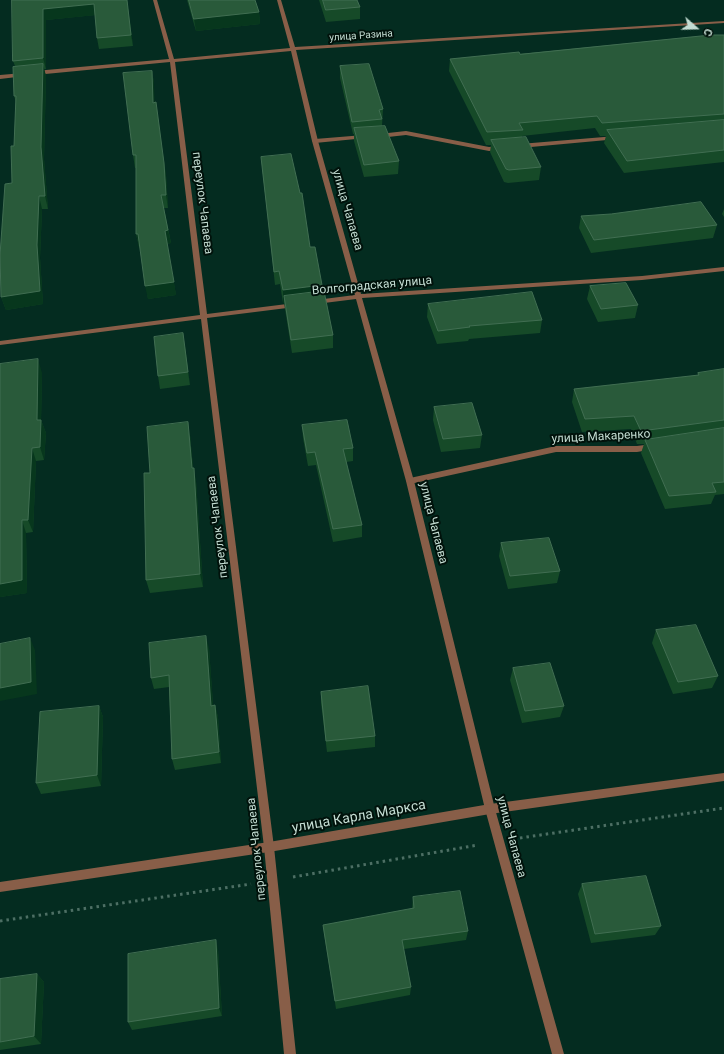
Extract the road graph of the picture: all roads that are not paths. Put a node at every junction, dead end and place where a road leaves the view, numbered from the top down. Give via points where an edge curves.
1 (155, 0) edge
2 (279, 0) edge
3 (724, 22) edge
4 (293, 49) junction
5 (172, 61) junction
6 (0, 77) edge
7 (376, 136) edge
8 (368, 137) edge
9 (622, 138) edge
10 (315, 141) junction
11 (505, 147) edge
12 (513, 147) edge
13 (724, 269) edge
14 (359, 296) junction
15 (205, 316) junction
16 (0, 343) edge
17 (658, 446) edge
18 (410, 482) junction
19 (724, 777) edge
20 (490, 809) junction
21 (269, 846) junction
22 (0, 887) edge
23 (290, 1054) edge
24 (558, 1054) edge

1 - 5 street, переулок Чапаева
2 - 4 street, улица Чапаева
3 - 4 street, улица Разина
4 - 5 street, улица Разина
4 - 10 street, улица Чапаева
5 - 6 street, улица Разина
5 - 15 street, переулок Чапаева
7 - 11 street via 406,133 490,149
8 - 10 street
9 - 12 street
10 - 14 street, улица Чапаева
13 - 14 street, Волгоградская улица via 642,278
14 - 15 street, Волгоградская улица
14 - 18 street, улица Чапаева
15 - 16 street, Волгоградская улица
15 - 21 street, переулок Чапаева
17 - 18 street, улица Макаренко via 637,449 556,449
18 - 20 street, улица Чапаева
19 - 20 street, улица Карла Маркса
20 - 21 street, улица Карла Маркса
20 - 24 street, улица Чапаева
21 - 22 street, улица Карла Маркса
21 - 23 street, переулок Чапаева

